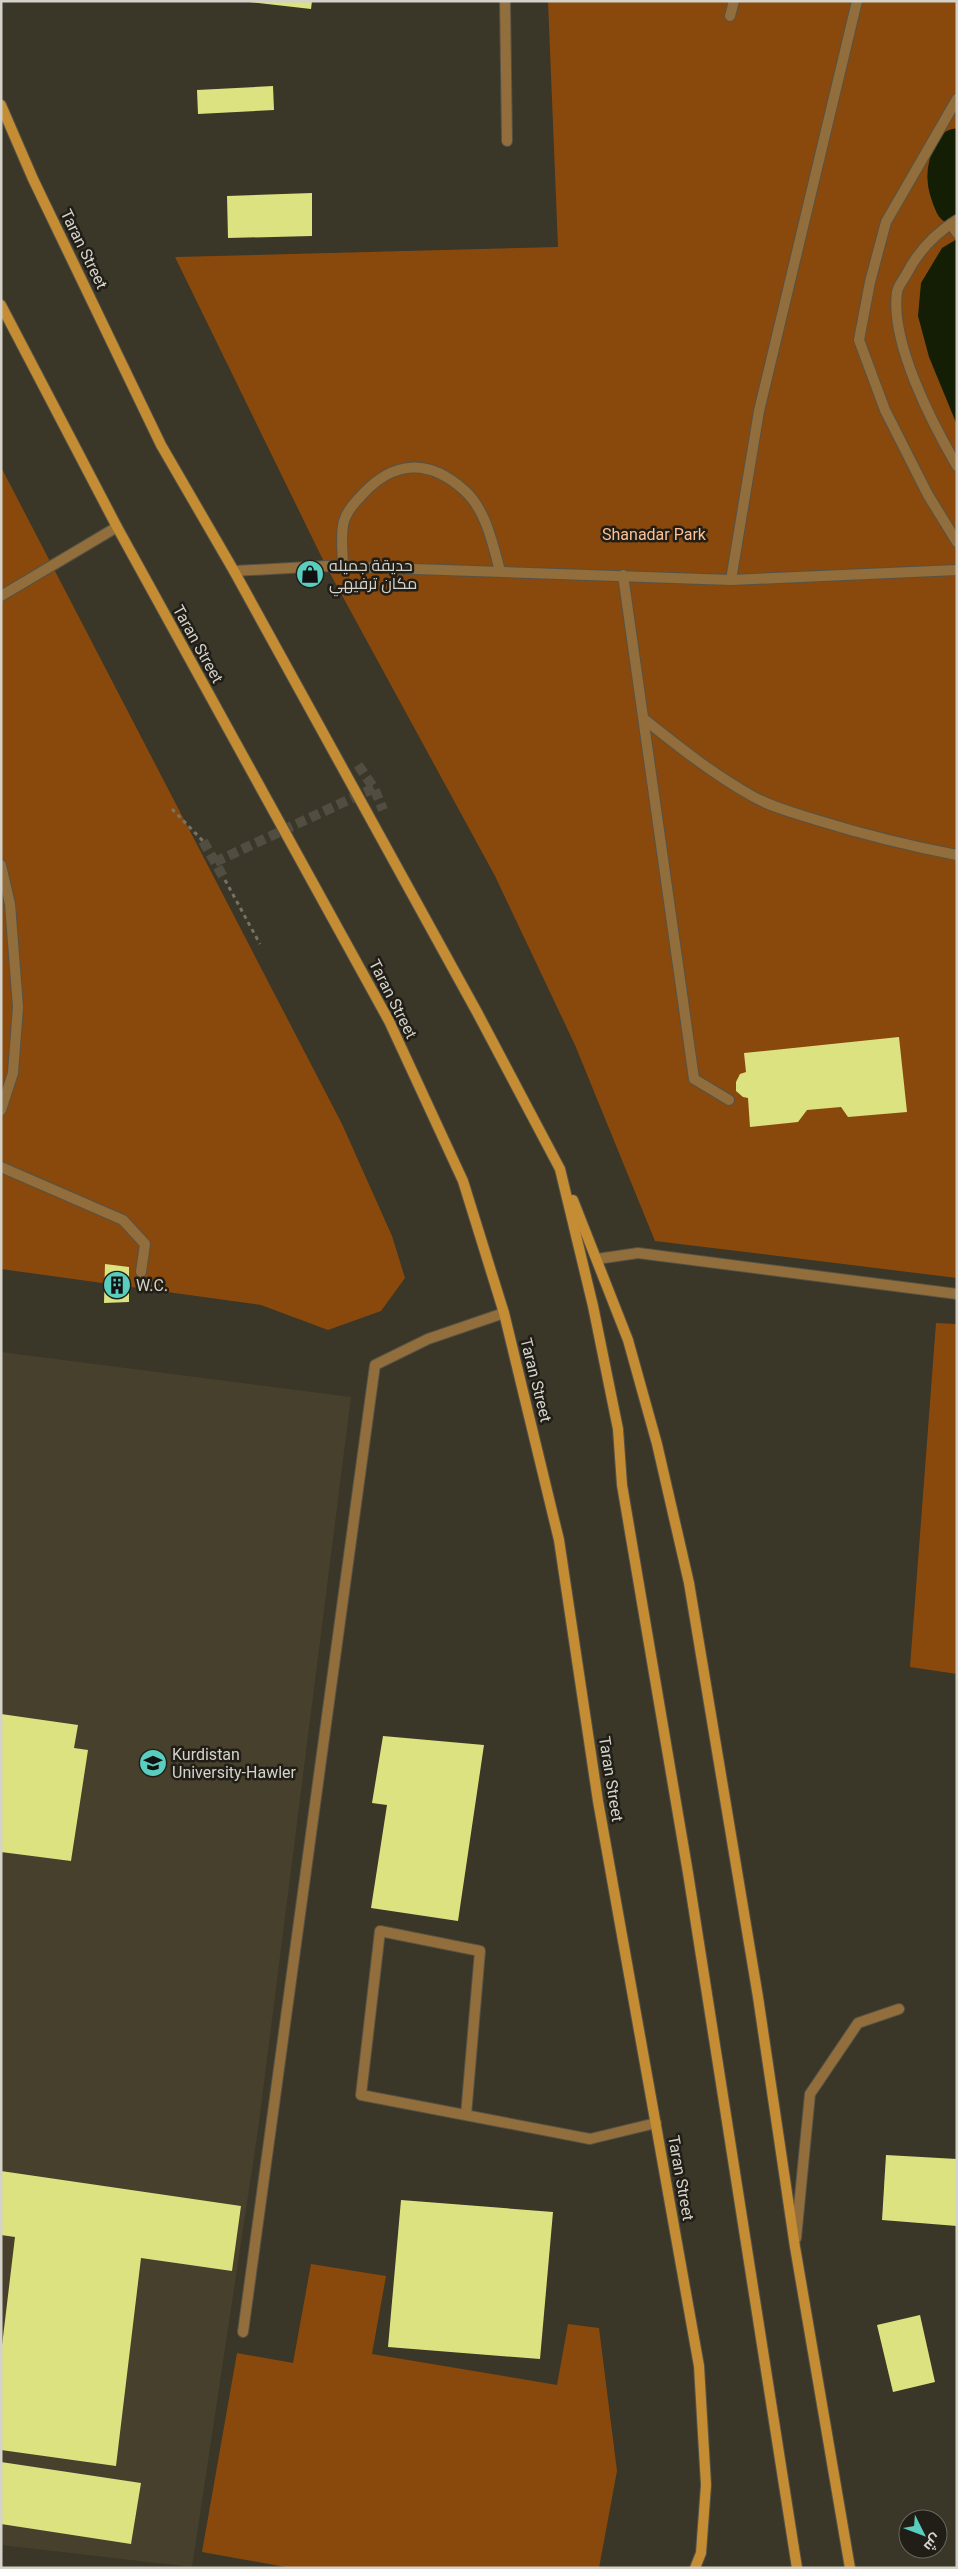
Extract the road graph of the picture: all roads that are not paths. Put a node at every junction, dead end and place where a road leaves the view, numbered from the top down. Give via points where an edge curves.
1 (505, 1) edge
2 (734, 1) edge
3 (857, 1) edge
4 (730, 16) dead end
5 (957, 99) edge
6 (1, 105) edge
7 (507, 141) dead end
8 (954, 222) edge
9 (957, 233) edge
10 (1, 305) edge
11 (957, 466) edge
12 (117, 527) junction
13 (957, 542) edge
14 (343, 567) junction
15 (957, 570) edge
16 (234, 571) junction
17 (500, 571) junction
18 (623, 575) junction
19 (731, 580) junction
20 (1, 596) edge
21 (644, 719) junction
22 (957, 855) edge
23 (1, 864) edge
24 (729, 1100) dead end
25 (1, 1110) edge
26 (1, 1167) edge
27 (560, 1169) junction
28 (597, 1259) junction
29 (141, 1272) dead end
30 (957, 1294) edge
31 (504, 1313) junction
32 (899, 2009) dead end
33 (466, 2115) junction
34 (656, 2123) junction
35 (795, 2247) junction
36 (243, 2332) dead end
37 (701, 2553) junction
38 (695, 2568) edge
39 (704, 2568) edge
40 (798, 2568) edge
41 (850, 2568) edge

1 - 7 street
2 - 4 street
3 - 19 street via 759,410
5 - 13 street via 886,222 870,282 860,340 885,410 928,495
6 - 16 main road, Taran Street via 33,179 161,445
8 - 9 street
8 - 11 street via 940,230 916,256 897,290 897,321 910,370
10 - 12 main road, Taran Street
12 - 20 street
12 - 31 main road, Taran Street via 389,1021 462,1181
14 - 16 street
14 - 17 street
14 - 17 street via 342,532 350,508 370,485 390,472 408,466 431,471 466,492 490,536
15 - 19 street
16 - 27 main road, Taran Street
17 - 18 street
18 - 19 street
18 - 21 street
21 - 22 street via 700,764 754,797 852,830
21 - 24 street via 694,1079
23 - 25 street via 10,904 18,1007 13,1073
26 - 29 street via 123,1220 145,1244
27 - 28 main road, Taran Street
27 - 40 main road, Taran Street via 618,1429 622,1485 688,1874
28 - 30 street via 638,1253
28 - 35 main road, Taran Street via 628,1340 657,1444 689,1583 758,1997
31 - 34 main road, Taran Street via 559,1540 598,1801
31 - 36 street via 428,1339 375,1365
32 - 35 street via 858,2023 810,2094
33 - 33 street via 361,2095 380,1931 480,1950
33 - 34 street via 590,2139
34 - 37 main road, Taran Street via 699,2366 706,2485
35 - 41 main road, Taran Street
37 - 38 main road, Taran Street
37 - 39 main road

